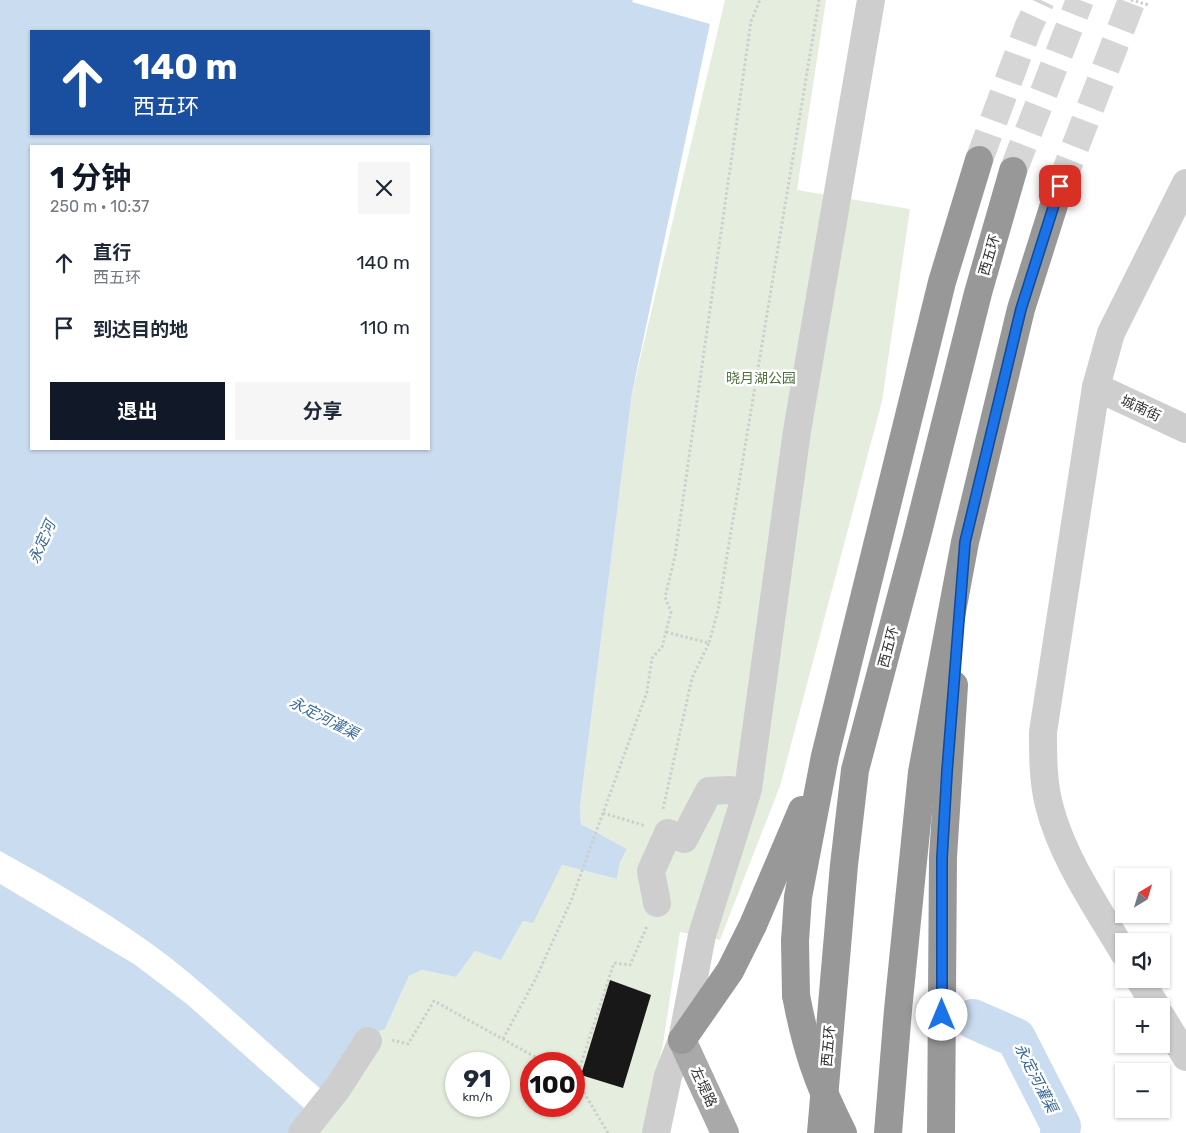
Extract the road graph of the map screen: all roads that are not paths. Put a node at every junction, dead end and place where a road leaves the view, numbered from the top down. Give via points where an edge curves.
1 (871, 0) edge
2 (979, 160) tunnel mouth
3 (1013, 171) tunnel mouth
4 (1186, 184) edge
5 (1060, 186) tunnel mouth
6 (1096, 387) junction
7 (1186, 429) edge
8 (965, 542) junction
9 (825, 756) junction
10 (746, 795) junction
11 (656, 903) road end
12 (1115, 937) edge
13 (1170, 1031) edge
14 (682, 1040) junction
15 (368, 1041) road end
16 (1186, 1057) edge
17 (302, 1133) edge
18 (656, 1133) edge
19 (725, 1133) edge
20 (821, 1133) edge
21 (843, 1133) edge
22 (888, 1133) edge
23 (941, 1133) edge

1 - 10 street via 797,431
2 - 9 highway via 942,282
3 - 20 highway, 西五环 via 978,293 855,770
4 - 6 street via 1111,333
5 - 8 highway via 1021,309
6 - 7 street, 城南街
6 - 12 street via 1043,732 1043,770 1049,806 1065,847
8 - 22 highway via 922,772
8 - 23 highway via 942,858
9 - 14 highway via 730,971
9 - 21 highway, bridge via 798,897 796,995 804,1041 819,1083
10 - 11 street via 731,790 710,791 684,839 663,831 651,871
10 - 14 street via 702,935
13 - 16 street
14 - 18 street via 668,1076
14 - 19 main road, 左堤路
15 - 17 street

